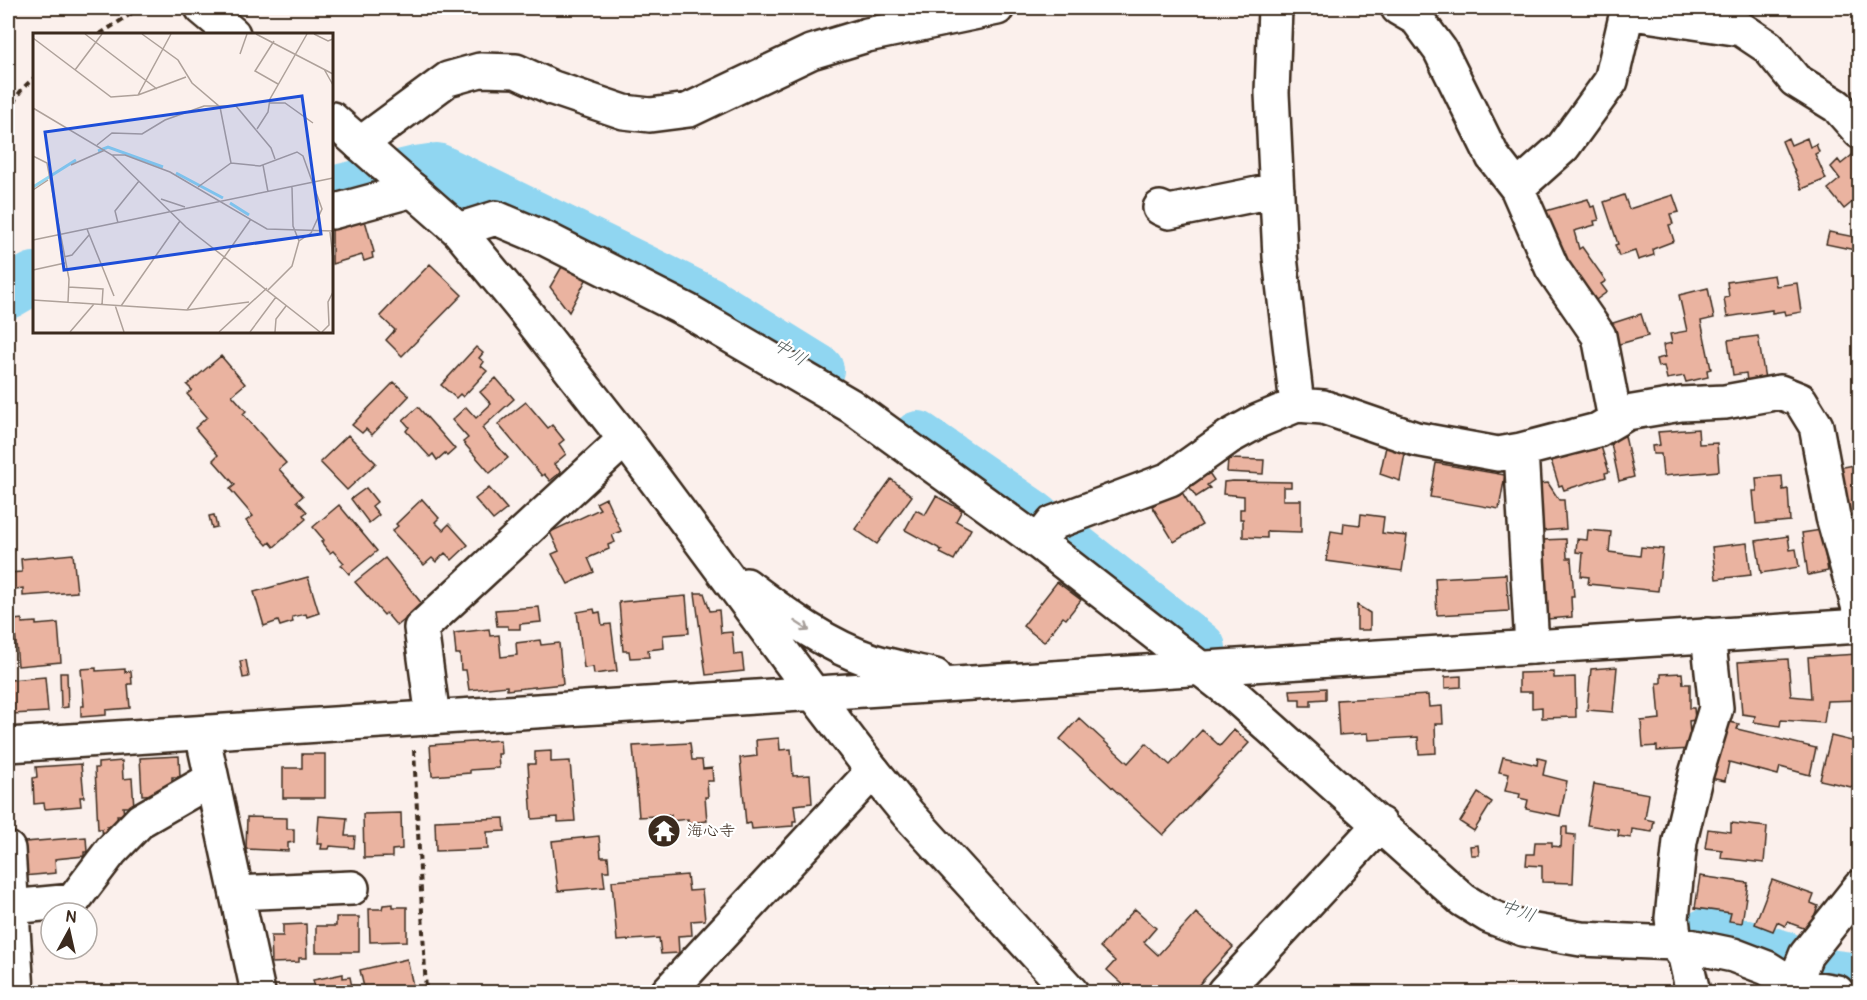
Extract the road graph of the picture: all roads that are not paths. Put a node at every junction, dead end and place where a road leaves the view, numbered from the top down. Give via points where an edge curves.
1 (202, 8) edge
2 (997, 8) edge
3 (1275, 8) edge
4 (1398, 8) edge
5 (1627, 10) edge
6 (232, 33) edge
7 (333, 120) edge
8 (1860, 132) edge
9 (365, 148) junction
10 (408, 185) junction
11 (1517, 188) junction
12 (1277, 190) junction
13 (1161, 208) dead end
14 (333, 212) edge
15 (458, 230) junction
16 (1297, 405) junction
17 (1615, 419) junction
18 (625, 439) junction
19 (1521, 450) junction
20 (1045, 533) junction
21 (721, 566) junction
22 (1860, 612) edge
23 (1860, 626) edge
24 (1708, 635) junction
25 (1532, 646) junction
26 (1199, 667) junction
27 (969, 684) junction
28 (814, 694) junction
29 (423, 719) junction
30 (202, 733) junction
31 (8, 745) edge
32 (873, 771) junction
33 (212, 779) junction
34 (1380, 824) junction
35 (8, 849) edge
36 (1860, 887) edge
37 (352, 888) dead end
38 (237, 893) junction
39 (11, 907) junction
40 (1675, 943) junction
41 (11, 955) edge
42 (1789, 989) edge
43 (16, 993) edge
44 (258, 993) edge
45 (668, 993) edge
46 (1071, 993) edge
47 (1224, 993) edge
48 (1694, 993) edge
49 (1837, 993) edge

1 - 6 street
2 - 9 street via 867,35 811,52 689,110 650,116 624,112 516,71 480,70 448,79
3 - 12 street via 1272,93
4 - 11 street via 1417,19 1440,50 1493,157
5 - 8 street via 1741,29 1768,47 1796,80 1837,106
5 - 11 street via 1611,81 1563,147
7 - 9 street
9 - 10 street
10 - 14 street
10 - 15 street
11 - 17 street via 1552,268 1599,336
12 - 13 street via 1169,212
12 - 16 street via 1280,257
15 - 18 street
15 - 20 street via 496,218 688,310 850,406
16 - 19 street via 1323,407 1416,439 1498,454
16 - 20 street via 1229,437 1170,480
17 - 19 street via 1598,430
17 - 22 street via 1627,413 1681,404 1725,402 1780,392 1800,400 1815,426 1833,518
18 - 21 street
18 - 29 street via 421,628
19 - 25 street
20 - 26 street
21 -> 27 street via 834,645 873,661
21 - 28 street
23 - 24 street
24 - 25 street
24 - 40 street via 1716,708 1680,841 1672,918
25 - 26 street
26 - 27 street
26 - 34 street
27 - 28 street
28 - 29 street
28 - 32 street
29 - 30 street
30 - 31 street
30 - 33 street
32 - 45 street
32 - 46 street
33 - 38 street
33 - 39 street via 141,820 111,851 73,901
34 - 40 street via 1463,900 1489,916 1522,929 1581,939
34 - 47 street
35 - 39 street
36 - 42 street via 1806,955
37 - 38 street
38 - 44 street
39 - 41 street
40 - 42 street via 1733,955 1767,968
40 - 48 street via 1685,957
41 - 43 street
42 - 49 street

